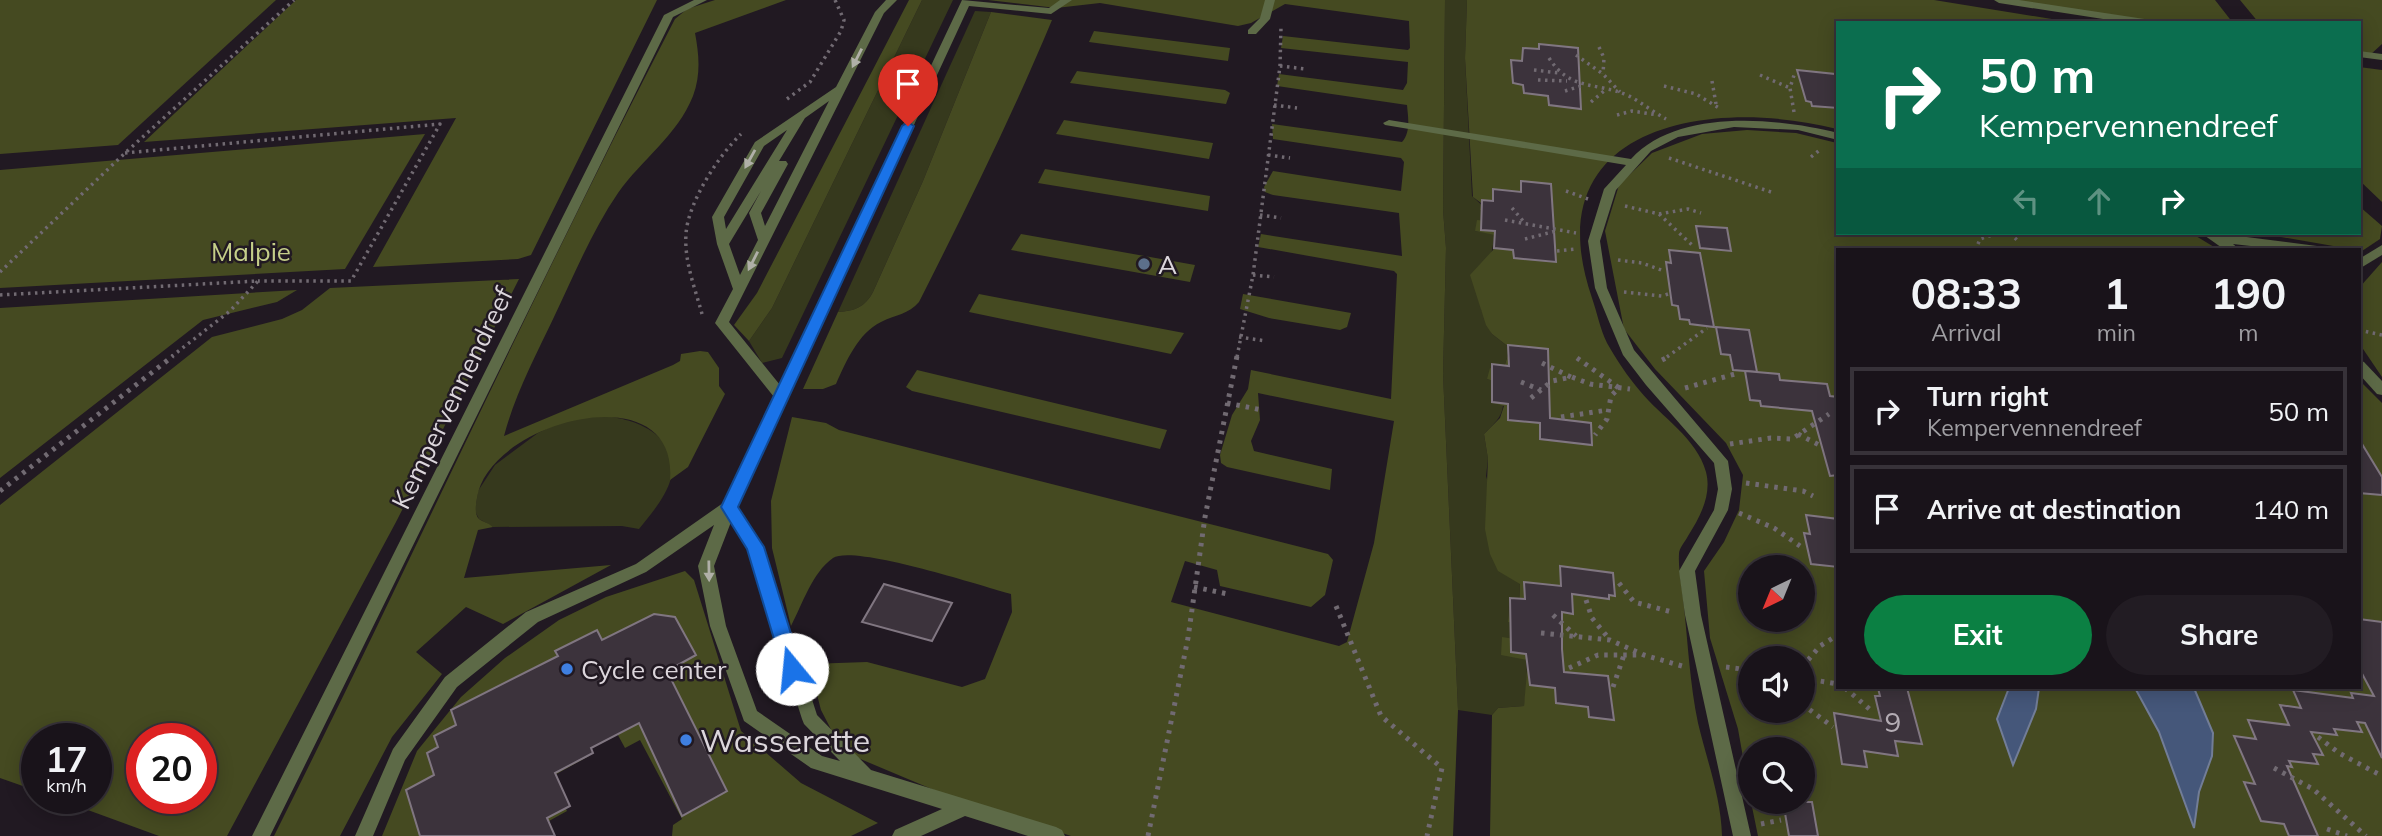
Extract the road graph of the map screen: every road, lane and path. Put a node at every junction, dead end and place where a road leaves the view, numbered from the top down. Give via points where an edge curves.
1 (294, 0) edge
2 (702, 0) edge
3 (891, 0) edge
4 (1067, 0) edge
5 (1270, 0) edge
6 (1999, 0) edge
7 (966, 1) edge
8 (1282, 19) dead end
9 (2138, 21) edge
10 (1252, 32) dead end
11 (1599, 47) dead end
12 (2361, 54) edge
13 (1576, 55) dead end
14 (2382, 57) edge
15 (1549, 58) dead end
16 (1280, 66) junction
17 (1306, 69) dead end
18 (1534, 69) dead end
19 (1795, 72) dead end
20 (1559, 73) junction
21 (1603, 75) junction
22 (1760, 75) dead end
23 (1538, 80) dead end
24 (1568, 81) junction
25 (1712, 81) dead end
26 (1582, 86) junction
27 (1664, 86) dead end
28 (842, 87) junction
29 (1790, 88) junction
30 (1565, 91) dead end
31 (1605, 91) junction
32 (1620, 93) junction
33 (1591, 102) dead end
34 (1274, 105) junction
35 (1716, 105) junction
36 (1297, 108) dead end
37 (830, 110) junction
38 (1617, 115) dead end
39 (1659, 115) junction
40 (801, 116) junction
41 (1389, 124) dead end
42 (1738, 124) junction
43 (1798, 127) junction
44 (1692, 131) junction
45 (1836, 136) edge
46 (1647, 149) junction
47 (125, 153) junction
48 (1268, 155) junction
49 (1290, 158) dead end
50 (1635, 163) junction
51 (1774, 193) dead end
52 (1606, 201) junction
53 (1512, 208) dead end
54 (1701, 213) dead end
55 (1659, 214) junction
56 (1260, 215) junction
57 (1281, 218) dead end
58 (1505, 220) dead end
59 (1524, 222) junction
60 (1557, 231) junction
61 (1992, 235) edge
62 (2012, 235) edge
63 (2212, 235) edge
64 (1595, 236) junction
65 (764, 239) junction
66 (1525, 239) dead end
67 (2017, 240) dead end
68 (723, 244) junction
69 (1978, 244) dead end
70 (1692, 245) dead end
71 (2231, 248) edge
72 (2303, 248) edge
73 (2382, 249) edge
74 (1596, 257) junction
75 (2361, 261) edge
76 (1664, 271) dead end
77 (0, 272) edge
78 (1253, 275) junction
79 (1274, 277) dead end
80 (258, 281) junction
81 (1601, 288) junction
82 (739, 289) junction
83 (1668, 294) dead end
84 (0, 295) edge
85 (1707, 328) dead end
86 (2361, 330) edge
87 (2382, 335) edge
88 (1239, 337) junction
89 (1266, 341) dead end
90 (1577, 358) dead end
91 (1542, 363) dead end
92 (2361, 367) edge
93 (1640, 368) junction
94 (1735, 374) dead end
95 (1572, 377) junction
96 (1521, 382) dead end
97 (1619, 388) junction
98 (1541, 390) junction
99 (2382, 390) edge
100 (1660, 391) junction
101 (781, 396) junction
102 (1531, 398) dead end
103 (1227, 403) junction
104 (1262, 410) dead end
105 (1608, 410) junction
106 (1829, 414) dead end
107 (1561, 417) dead end
108 (1798, 434) junction
109 (1595, 435) dead end
110 (1709, 446) junction
111 (1824, 447) dead end
112 (1725, 481) junction
113 (0, 491) edge
114 (1814, 496) dead end
115 (1722, 505) junction
116 (729, 507) junction
117 (1800, 546) dead end
118 (1619, 583) dead end
119 (1194, 587) junction
120 (1228, 594) dead end
121 (1587, 600) dead end
122 (1336, 606) dead end
123 (1553, 615) dead end
124 (1693, 615) junction
125 (1541, 633) dead end
126 (1576, 636) junction
127 (1833, 638) dead end
128 (1610, 640) junction
129 (1815, 652) edge
130 (1625, 655) junction
131 (1644, 655) junction
132 (1569, 668) dead end
133 (1706, 673) junction
134 (1815, 680) edge
135 (1836, 684) edge
136 (1613, 687) dead end
137 (1846, 689) edge
138 (1873, 712) dead end
139 (1815, 714) edge
140 (1833, 727) dead end
141 (2318, 737) dead end
142 (2274, 768) dead end
143 (864, 774) junction
144 (2382, 776) edge
145 (961, 809) junction
146 (2327, 829) dead end
147 (261, 836) edge
148 (364, 836) edge
149 (901, 836) edge
150 (1056, 836) edge
151 (1148, 836) edge
152 (1427, 836) edge
153 (1742, 836) edge
154 (2347, 836) edge
155 (2366, 836) edge

1 - 47 path
2 - 147 street, Kempervennendreef via 669,15
3 -> 28 street via 880,12
4 - 7 street via 1051,11
5 - 10 street via 1265,19
6 - 9 street
7 - 101 street
8 - 16 path
11 - 21 path
12 - 14 street
13 - 21 path
15 - 20 path
16 - 17 path
16 - 34 path
18 - 20 path
19 - 29 path
20 - 24 path
21 - 32 path
22 - 29 path
23 - 24 path
24 - 26 path
25 - 35 path
26 - 30 path
26 - 31 path
27 - 35 path via 1686,90
28 - 37 street
28 - 40 street
29 - 43 path
31 - 32 path
31 - 33 path
32 - 39 path
34 - 36 path
34 - 48 path
35 - 42 path
37 - 65 street
37 - 65 street via 802,127 755,213
38 - 39 path via 1632,111
39 - 44 path
40 - 68 street
40 -> 68 street via 758,144 718,216
41 - 50 street
42 - 43 street
42 - 44 street
43 - 45 street
44 - 46 street via 1675,134
46 - 50 street
46 - 51 path
47 - 77 path
47 - 80 path via 440,124 351,281
48 - 49 path
48 - 56 path
50 - 52 street via 1610,189
52 - 55 path
52 - 64 street
53 - 59 path
54 - 55 path via 1688,209
55 - 70 path
56 - 57 path
56 - 78 path
58 - 59 path
59 - 60 path
60 - 64 path
60 - 66 path
61 - 69 path
62 - 67 path
63 - 71 street
63 - 72 street
64 - 74 street
65 -> 82 street
68 - 82 street
73 - 75 street
74 - 76 path
74 - 81 street
78 - 79 path
78 - 88 path
80 - 84 path
80 - 113 path via 230,311
81 - 83 path via 1651,296
81 - 93 street via 1616,327
82 - 101 street via 722,323
85 - 93 path via 1666,358
86 - 87 path
88 - 89 path
88 - 103 path
90 - 97 path
91 - 95 path
92 - 99 street
93 - 100 street
94 - 100 path
95 - 97 path
95 - 98 path
96 - 98 path
97 - 100 path
97 - 105 path via 1611,396
98 - 102 path
100 - 110 street
101 - 116 street
103 - 104 path
103 - 119 path
105 - 107 path
105 - 109 path via 1608,419
106 - 108 path
108 - 110 path via 1782,441 1771,438
108 - 111 path
110 - 112 street via 1721,461
112 - 114 path
112 - 115 street
115 - 117 path via 1774,528
115 - 124 street via 1687,571
116 - 143 street via 755,547 810,719
116 -> 143 street via 706,566 718,626 750,716 817,762
116 - 148 street via 641,568 533,617 452,682 399,755
118 - 124 path via 1637,605
119 - 120 path
119 - 151 path
121 - 128 path via 1592,618
122 - 152 path via 1381,716 1442,768
123 - 126 path
124 - 133 street
125 - 126 path
126 - 128 path
127 - 129 path
128 - 131 path
130 - 131 path
130 - 132 path via 1598,655
130 - 136 path
131 - 133 path
133 - 153 street
134 - 135 path
137 - 138 path
139 - 140 path
141 - 144 path
142 - 155 path via 2308,783
143 - 145 street
145 - 149 street
145 - 150 street
146 - 154 path

